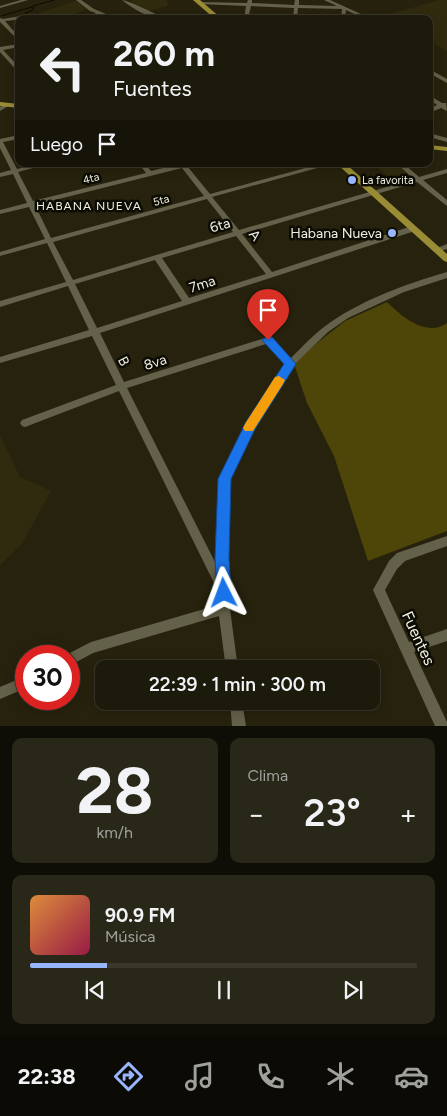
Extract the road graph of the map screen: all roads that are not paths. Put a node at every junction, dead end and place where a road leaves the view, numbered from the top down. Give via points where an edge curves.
1 (26, 0) edge
2 (78, 0) edge
3 (124, 0) edge
4 (297, 0) edge
5 (326, 0) edge
6 (197, 1) edge
7 (13, 2) edge
8 (87, 2) edge
9 (249, 2) edge
10 (296, 6) junction
11 (0, 7) edge
12 (344, 8) junction
13 (100, 13) junction
14 (96, 15) edge
15 (105, 15) edge
16 (153, 15) edge
17 (214, 15) edge
18 (247, 15) edge
19 (295, 15) edge
20 (343, 15) edge
21 (361, 15) edge
22 (15, 19) edge
23 (1, 20) edge
24 (15, 36) edge
25 (15, 46) edge
26 (0, 49) edge
27 (15, 66) edge
28 (433, 72) edge
29 (437, 74) junction
30 (433, 76) edge
31 (447, 81) edge
32 (433, 99) edge
33 (15, 104) edge
34 (2, 106) edge
35 (445, 106) edge
36 (433, 110) edge
37 (433, 136) edge
38 (15, 138) edge
39 (447, 140) edge
40 (0, 141) edge
41 (433, 147) edge
42 (447, 149) edge
43 (33, 167) edge
44 (144, 167) edge
45 (172, 167) edge
46 (186, 167) edge
47 (315, 167) edge
48 (344, 167) edge
49 (403, 167) edge
50 (16, 171) junction
51 (447, 172) edge
52 (149, 173) junction
53 (0, 174) edge
54 (418, 180) junction
55 (373, 193) junction
56 (209, 197) junction
57 (32, 204) junction
58 (447, 204) edge
59 (0, 212) edge
60 (412, 229) junction
61 (238, 233) junction
62 (49, 240) junction
63 (447, 246) edge
64 (436, 250) junction
65 (0, 254) edge
66 (157, 257) junction
67 (447, 260) edge
68 (271, 274) junction
69 (447, 275) edge
70 (70, 283) junction
71 (187, 302) junction
72 (0, 304) edge
73 (94, 332) junction
74 (0, 360) edge
75 (290, 364) junction
76 (122, 387) junction
77 (25, 423) dead end
78 (447, 541) edge
79 (224, 593) junction
80 (224, 609) junction
81 (447, 635) edge
82 (406, 649) junction
83 (80, 654) edge
84 (231, 660) edge
85 (15, 687) edge
86 (0, 693) edge
87 (237, 710) edge
88 (239, 726) edge
89 (442, 726) edge

1 - 7 street
2 - 8 street
3 - 16 street
4 - 10 street
5 - 12 street
6 - 9 street
6 - 17 main road
7 - 11 street
8 - 13 street
9 - 10 street
9 - 18 street
10 - 12 street
10 - 19 street
12 - 20 street
12 - 21 street
13 - 14 street
13 - 15 street
22 - 23 street
23 - 24 street
25 - 26 street
26 - 27 street
28 - 29 street
29 - 30 street
29 - 31 street
32 - 35 street
33 - 34 main road
35 - 36 street
37 - 39 street
38 - 40 street
40 - 50 street, B
41 - 42 main road
43 - 50 street
44 - 52 street
45 - 52 street, 4ta
46 - 56 street, A
47 - 56 street, 5ta
48 - 55 main road
49 - 54 street
50 - 53 street
50 - 57 street, B
51 - 54 street, 6ta
52 - 57 street, 4ta
54 - 55 street, 6ta
54 - 58 street
55 - 60 main road
55 - 61 street, 6ta
56 - 61 street, A
56 - 62 street, 5ta
57 - 59 street, 4ta
57 - 62 street, B
60 - 64 main road
60 - 68 street, 7ma
61 - 66 street, 6ta
61 - 68 street, A
62 - 65 street, 5ta
62 - 70 street, B
63 - 64 street
64 - 67 main road
66 - 70 street, 6ta
66 - 71 street
68 - 71 street, 7ma
69 - 75 street via 401,290 345,316 325,330
70 - 72 street, 6ta
70 - 73 street, B
71 - 73 street, 7ma
73 - 74 street, 7ma
73 - 76 street, B
75 - 76 street, 8va via 268,340
75 - 79 street via 250,426 224,479
76 - 77 street, 8va
76 - 79 street, B
78 - 82 street, Fuentes via 401,557 379,590
79 - 80 street
80 - 83 street
80 - 84 street
81 - 82 street
82 - 89 street, Fuentes
85 - 86 street
87 - 88 street

